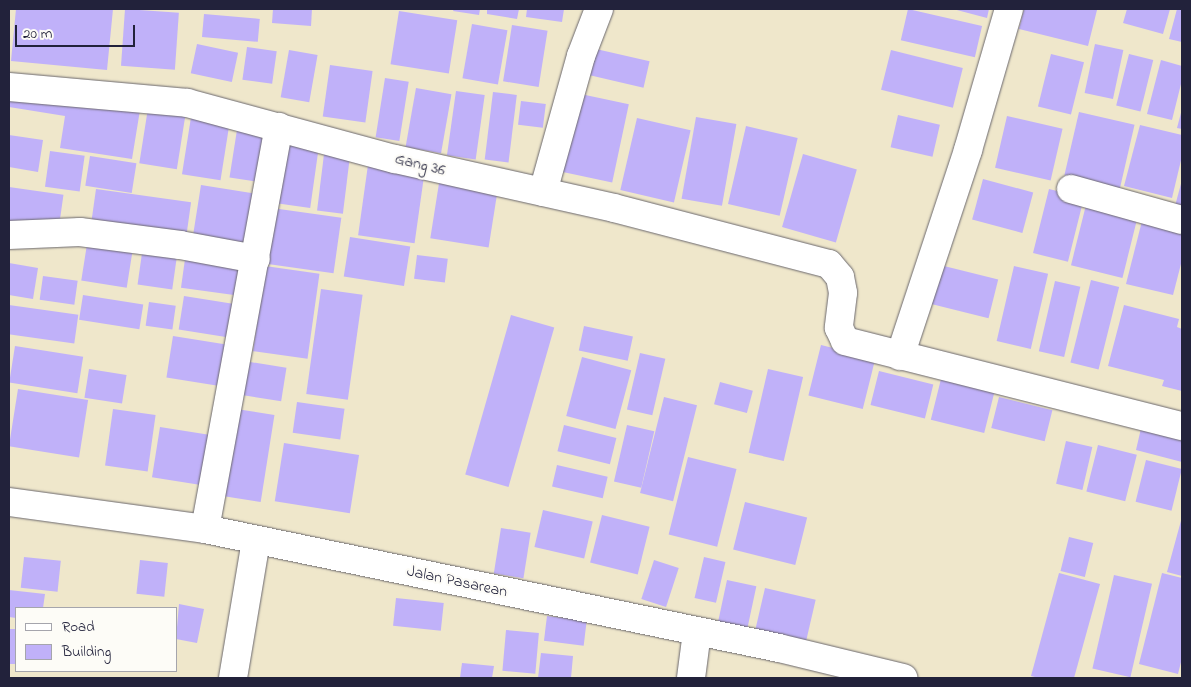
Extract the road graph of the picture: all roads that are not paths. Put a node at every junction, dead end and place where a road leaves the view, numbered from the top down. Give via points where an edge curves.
1 (599, 9) edge
2 (1009, 9) edge
3 (9, 87) edge
4 (279, 127) junction
5 (1071, 189) dead end
6 (543, 192) junction
7 (1182, 220) edge
8 (9, 235) edge
9 (256, 259) junction
10 (900, 356) junction
11 (1182, 426) edge
12 (9, 502) edge
13 (205, 529) junction
14 (256, 540) junction
15 (697, 632) junction
16 (233, 678) edge
17 (691, 678) edge
18 (902, 678) edge

1 - 6 street via 582,56
2 - 10 street via 968,150
3 - 4 street, Gang 36 via 188,103
4 - 6 street, Gang 36 via 395,159
4 - 9 street
5 - 7 street
6 - 10 street, Gang 36 via 829,264 836,270 842,287 840,335 845,341
8 - 9 street via 80,232
9 - 13 street
10 - 11 street
12 - 13 street, Jalan Pasarean
13 - 14 street, Jalan Pasarean
14 - 15 street, Jalan Pasarean
14 - 16 street
15 - 17 street
15 - 18 street, Jalan Pasarean

